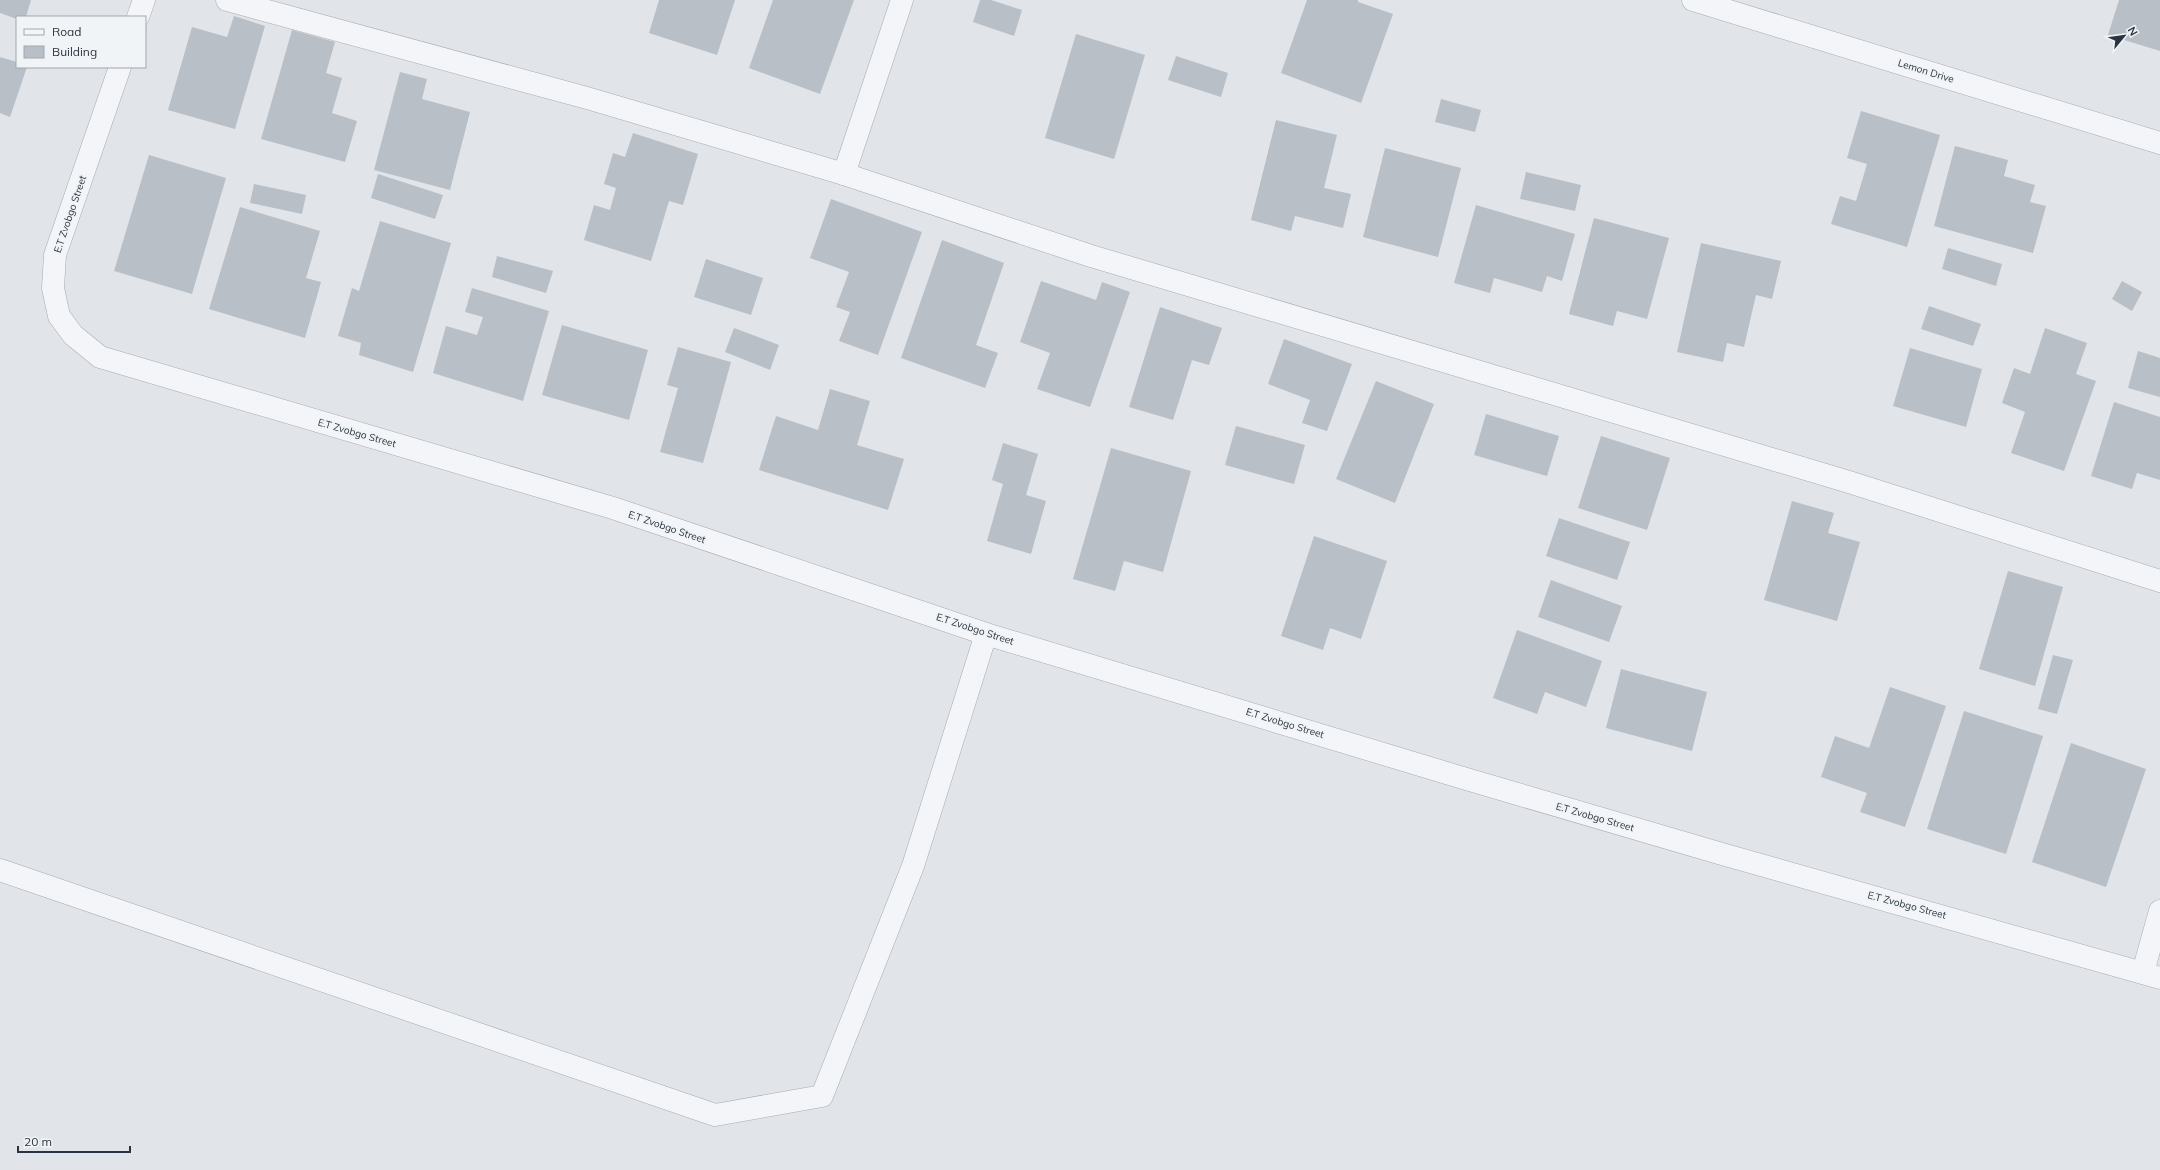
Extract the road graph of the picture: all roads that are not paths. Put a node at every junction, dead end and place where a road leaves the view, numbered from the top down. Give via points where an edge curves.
1 (144, 0) edge
2 (227, 0) edge
3 (902, 0) edge
4 (1693, 0) edge
5 (138, 16) edge
6 (120, 68) edge
7 (2160, 143) edge
8 (844, 174) junction
9 (2160, 581) edge
10 (986, 634) junction
11 (0, 870) edge
12 (2160, 910) edge
13 (2152, 975) edge

1 - 5 street
2 - 8 street via 587,98
3 - 8 street
4 - 7 street, Lemon Drive
6 - 10 street, E.T Zvobgo Street via 55,255 53,288 59,316 73,335 100,357 613,508
8 - 9 street via 1091,256 1849,482
10 - 11 street via 913,866 822,1096 715,1115
10 - 13 street, E.T Zvobgo Street via 1722,854
12 - 13 street

